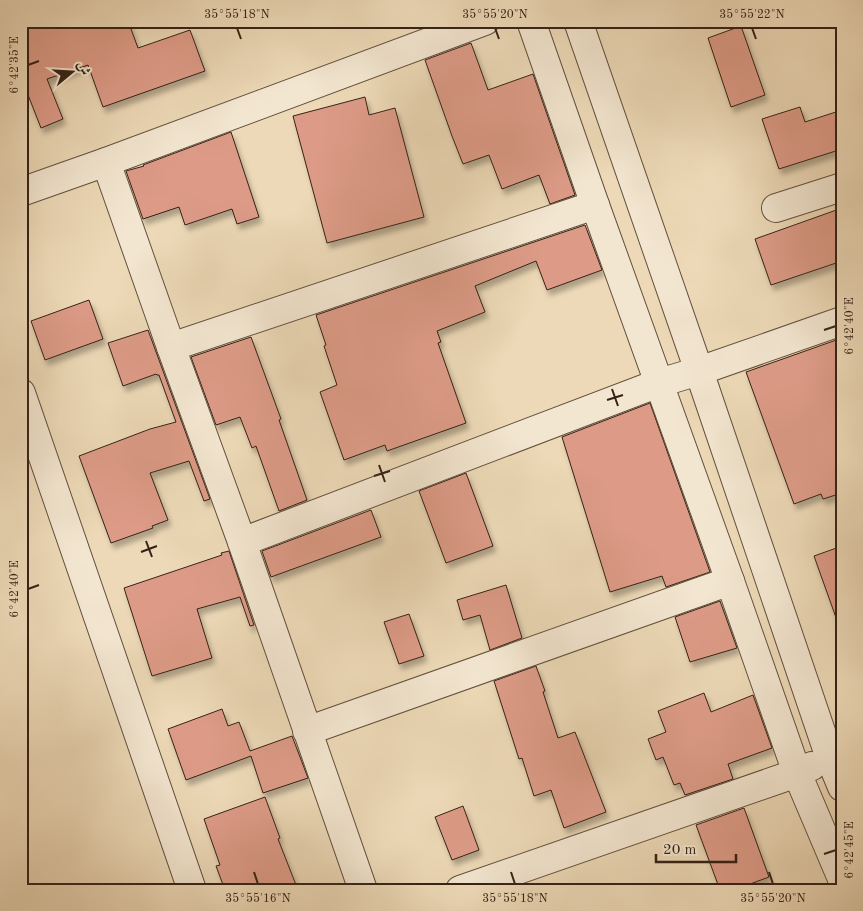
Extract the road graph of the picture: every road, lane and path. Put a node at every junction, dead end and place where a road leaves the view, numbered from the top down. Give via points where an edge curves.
1 (485, 21) edge
2 (531, 21) edge
3 (578, 21) edge
4 (106, 162) junction
5 (842, 187) edge
6 (21, 192) edge
7 (595, 205) junction
8 (776, 208) dead end
9 (842, 321) edge
10 (172, 348) junction
11 (699, 371) junction
12 (659, 382) junction
13 (21, 393) edge
14 (242, 542) junction
15 (730, 581) junction
16 (307, 731) junction
17 (836, 756) edge
18 (797, 773) junction
19 (842, 787) edge
20 (842, 879) edge
21 (192, 890) edge
22 (363, 890) edge
23 (460, 890) edge

1 - 4 street
2 - 7 street
3 - 11 street
4 - 6 street
4 - 10 street
5 - 8 street
7 - 10 street
7 - 12 street
9 - 11 street
10 - 14 street
11 - 12 street
11 - 17 street
12 - 14 street
12 - 15 street
13 - 21 street
14 - 16 street
15 - 16 street
15 - 18 street
16 - 22 street
17 - 18 street
17 - 19 street
18 - 20 street
18 - 23 street

